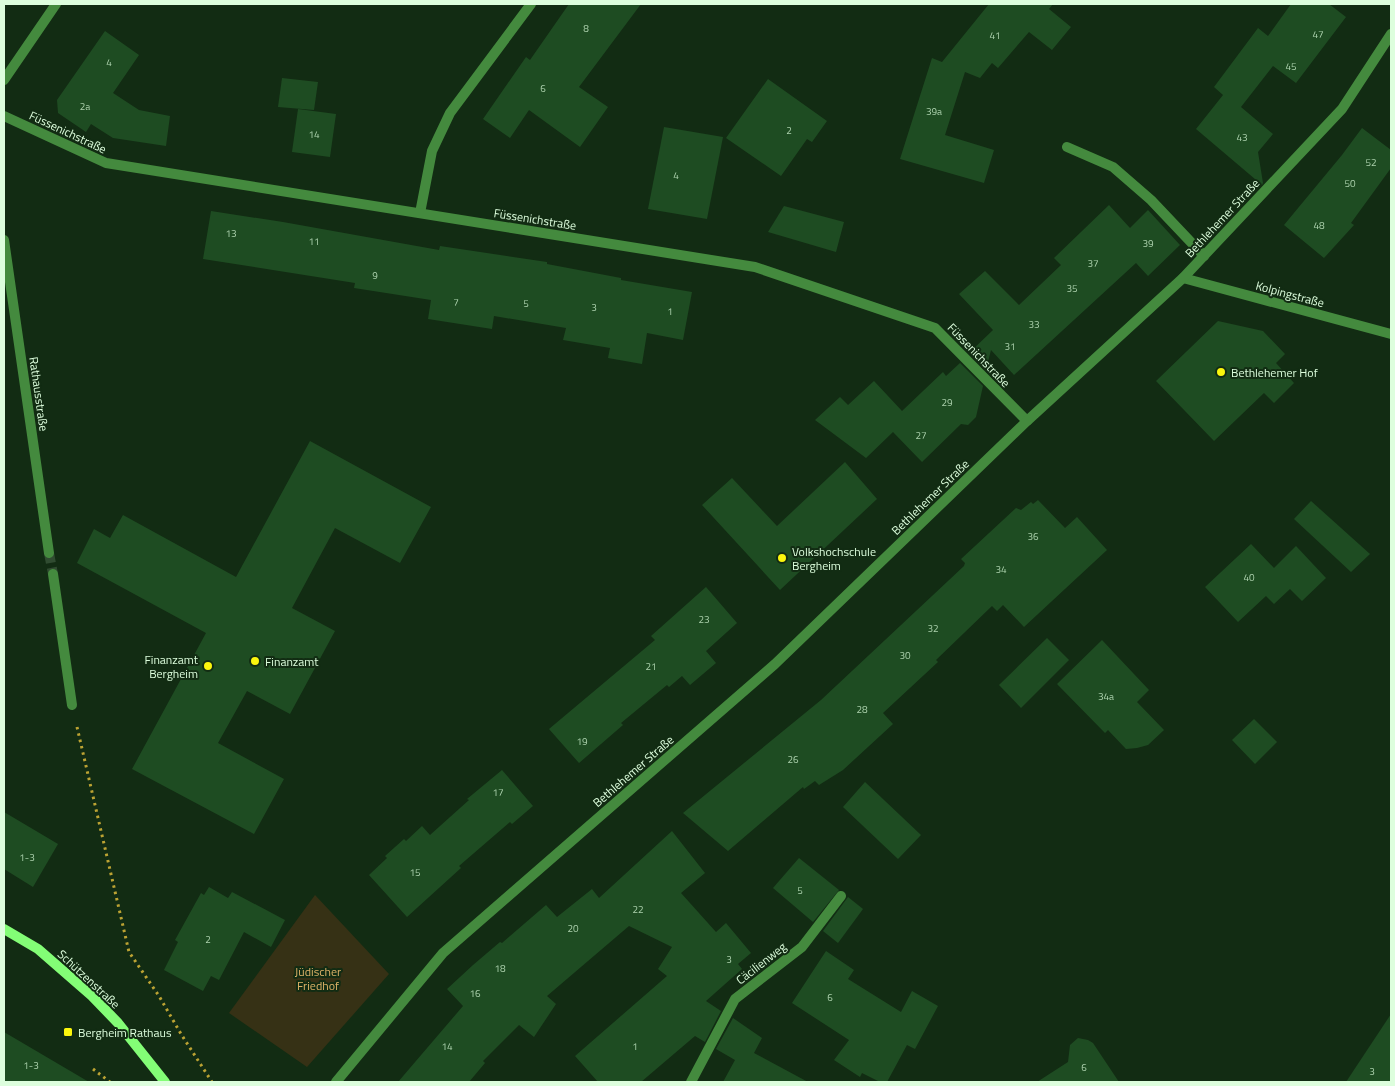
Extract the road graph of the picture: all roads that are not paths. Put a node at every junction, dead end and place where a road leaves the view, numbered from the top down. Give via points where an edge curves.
1 (56, 4) edge
2 (531, 4) edge
3 (1391, 34) edge
4 (4, 80) edge
5 (4, 116) edge
6 (1067, 147) dead end
7 (420, 213) junction
8 (4, 240) edge
9 (1204, 256) junction
10 (1183, 278) junction
11 (1391, 334) edge
12 (1026, 422) junction
13 (49, 553) tunnel mouth
14 (53, 574) tunnel mouth
15 (72, 705) road end
16 (841, 896) dead end
17 (4, 929) edge
18 (165, 1082) edge
19 (336, 1082) edge
20 (691, 1082) edge

1 - 4 street
2 - 7 street via 450,113 432,151
3 - 9 street, Bethlehemer Straße via 1342,109
5 - 7 street, Füssenichstraße via 106,164
6 - 9 street via 1112,167 1151,200
7 - 12 street, Füssenichstraße via 756,267 935,328
8 - 13 street, Rathausstraße
9 - 10 street, Bethlehemer Straße
10 - 11 street, Kolpingstraße
10 - 12 street, Bethlehemer Straße
12 - 19 street, Bethlehemer Straße via 775,664 443,952
14 - 15 street
16 - 20 street, Cäcilienweg via 802,947 735,999
17 - 18 main road, Schützenstraße via 38,949 92,996

